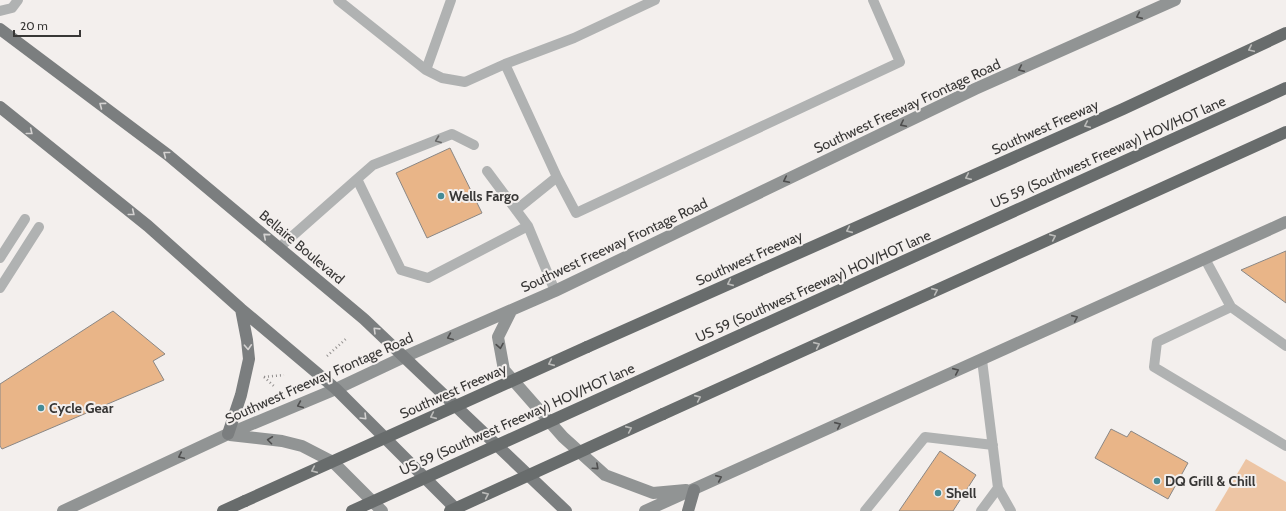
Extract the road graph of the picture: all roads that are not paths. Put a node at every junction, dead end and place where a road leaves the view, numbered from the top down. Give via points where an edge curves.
1 (18, 0) edge
2 (338, 0) edge
3 (451, 0) edge
4 (655, 0) edge
5 (873, 0) edge
6 (1175, 0) edge
7 (0, 10) edge
8 (0, 29) edge
9 (1286, 33) edge
10 (505, 64) junction
11 (426, 70) junction
12 (1286, 88) edge
13 (0, 107) edge
14 (1286, 132) edge
15 (474, 145) dead end
16 (487, 171) dead end
17 (557, 177) junction
18 (357, 179) junction
19 (516, 210) junction
20 (25, 219) dead end
21 (1286, 222) edge
22 (528, 226) junction
23 (39, 227) dead end
24 (280, 247) junction
25 (0, 258) edge
26 (1205, 259) junction
27 (0, 288) edge
28 (555, 291) junction
29 (1231, 307) junction
30 (241, 309) junction
31 (511, 311) junction
32 (1286, 346) edge
33 (404, 357) junction
34 (982, 360) junction
35 (336, 389) junction
36 (228, 434) junction
37 (993, 445) junction
38 (1286, 446) edge
39 (998, 488) junction
40 (694, 490) junction
41 (63, 511) edge
42 (223, 511) edge
43 (352, 511) edge
44 (382, 511) edge
45 (450, 511) edge
46 (458, 511) edge
47 (566, 511) edge
48 (645, 511) edge
49 (688, 511) edge
50 (865, 511) edge
51 (981, 511) edge
52 (1011, 511) edge

1 - 7 lane via 12,8
2 - 11 lane
3 - 11 lane
4 - 10 lane via 574,38
5 - 17 lane via 900,62 576,213
6 -> 28 main road, Southwest Freeway Frontage Road via 975,89
24 -> 8 main road, Bellaire Boulevard via 168,155
9 -> 42 highway, Southwest Freeway, bridge via 1123,109
10 - 11 lane via 465,82 442,78
10 - 17 lane
12 - 43 highway, US 59 (Southwest Freeway) HOV/HOT lane, bridge
13 -> 30 main road via 148,226
45 -> 14 highway, bridge
15 -> 18 lane via 452,134 373,165
16 - 19 lane
17 - 19 lane
18 - 22 lane via 401,270 428,278
18 - 24 lane
19 - 22 lane
20 - 25 lane
21 - 26 main road
22 - 28 lane
23 - 27 lane
33 -> 24 main road, Bellaire Boulevard
26 - 29 lane
34 -> 26 main road
28 - 31 main road, Southwest Freeway Frontage Road
29 - 32 lane
29 - 38 lane via 1157,342 1154,367
30 - 35 main road
30 -> 36 main road via 248,359 241,395
31 -> 33 main road, Southwest Freeway Frontage Road
31 -> 40 main road via 498,337 504,370 563,437 605,475 653,492
33 - 35 main road, Southwest Freeway Frontage Road
33 - 47 main road, Bellaire Boulevard
34 - 37 lane
40 -> 34 main road
35 -> 36 main road, Southwest Freeway Frontage Road
35 -> 46 main road
36 -> 41 main road, Southwest Freeway Frontage Road
44 -> 36 main road via 334,462 302,446
37 - 39 lane
37 - 50 lane via 925,437
39 - 51 lane
39 - 52 lane
40 - 48 main road
40 - 49 main road

